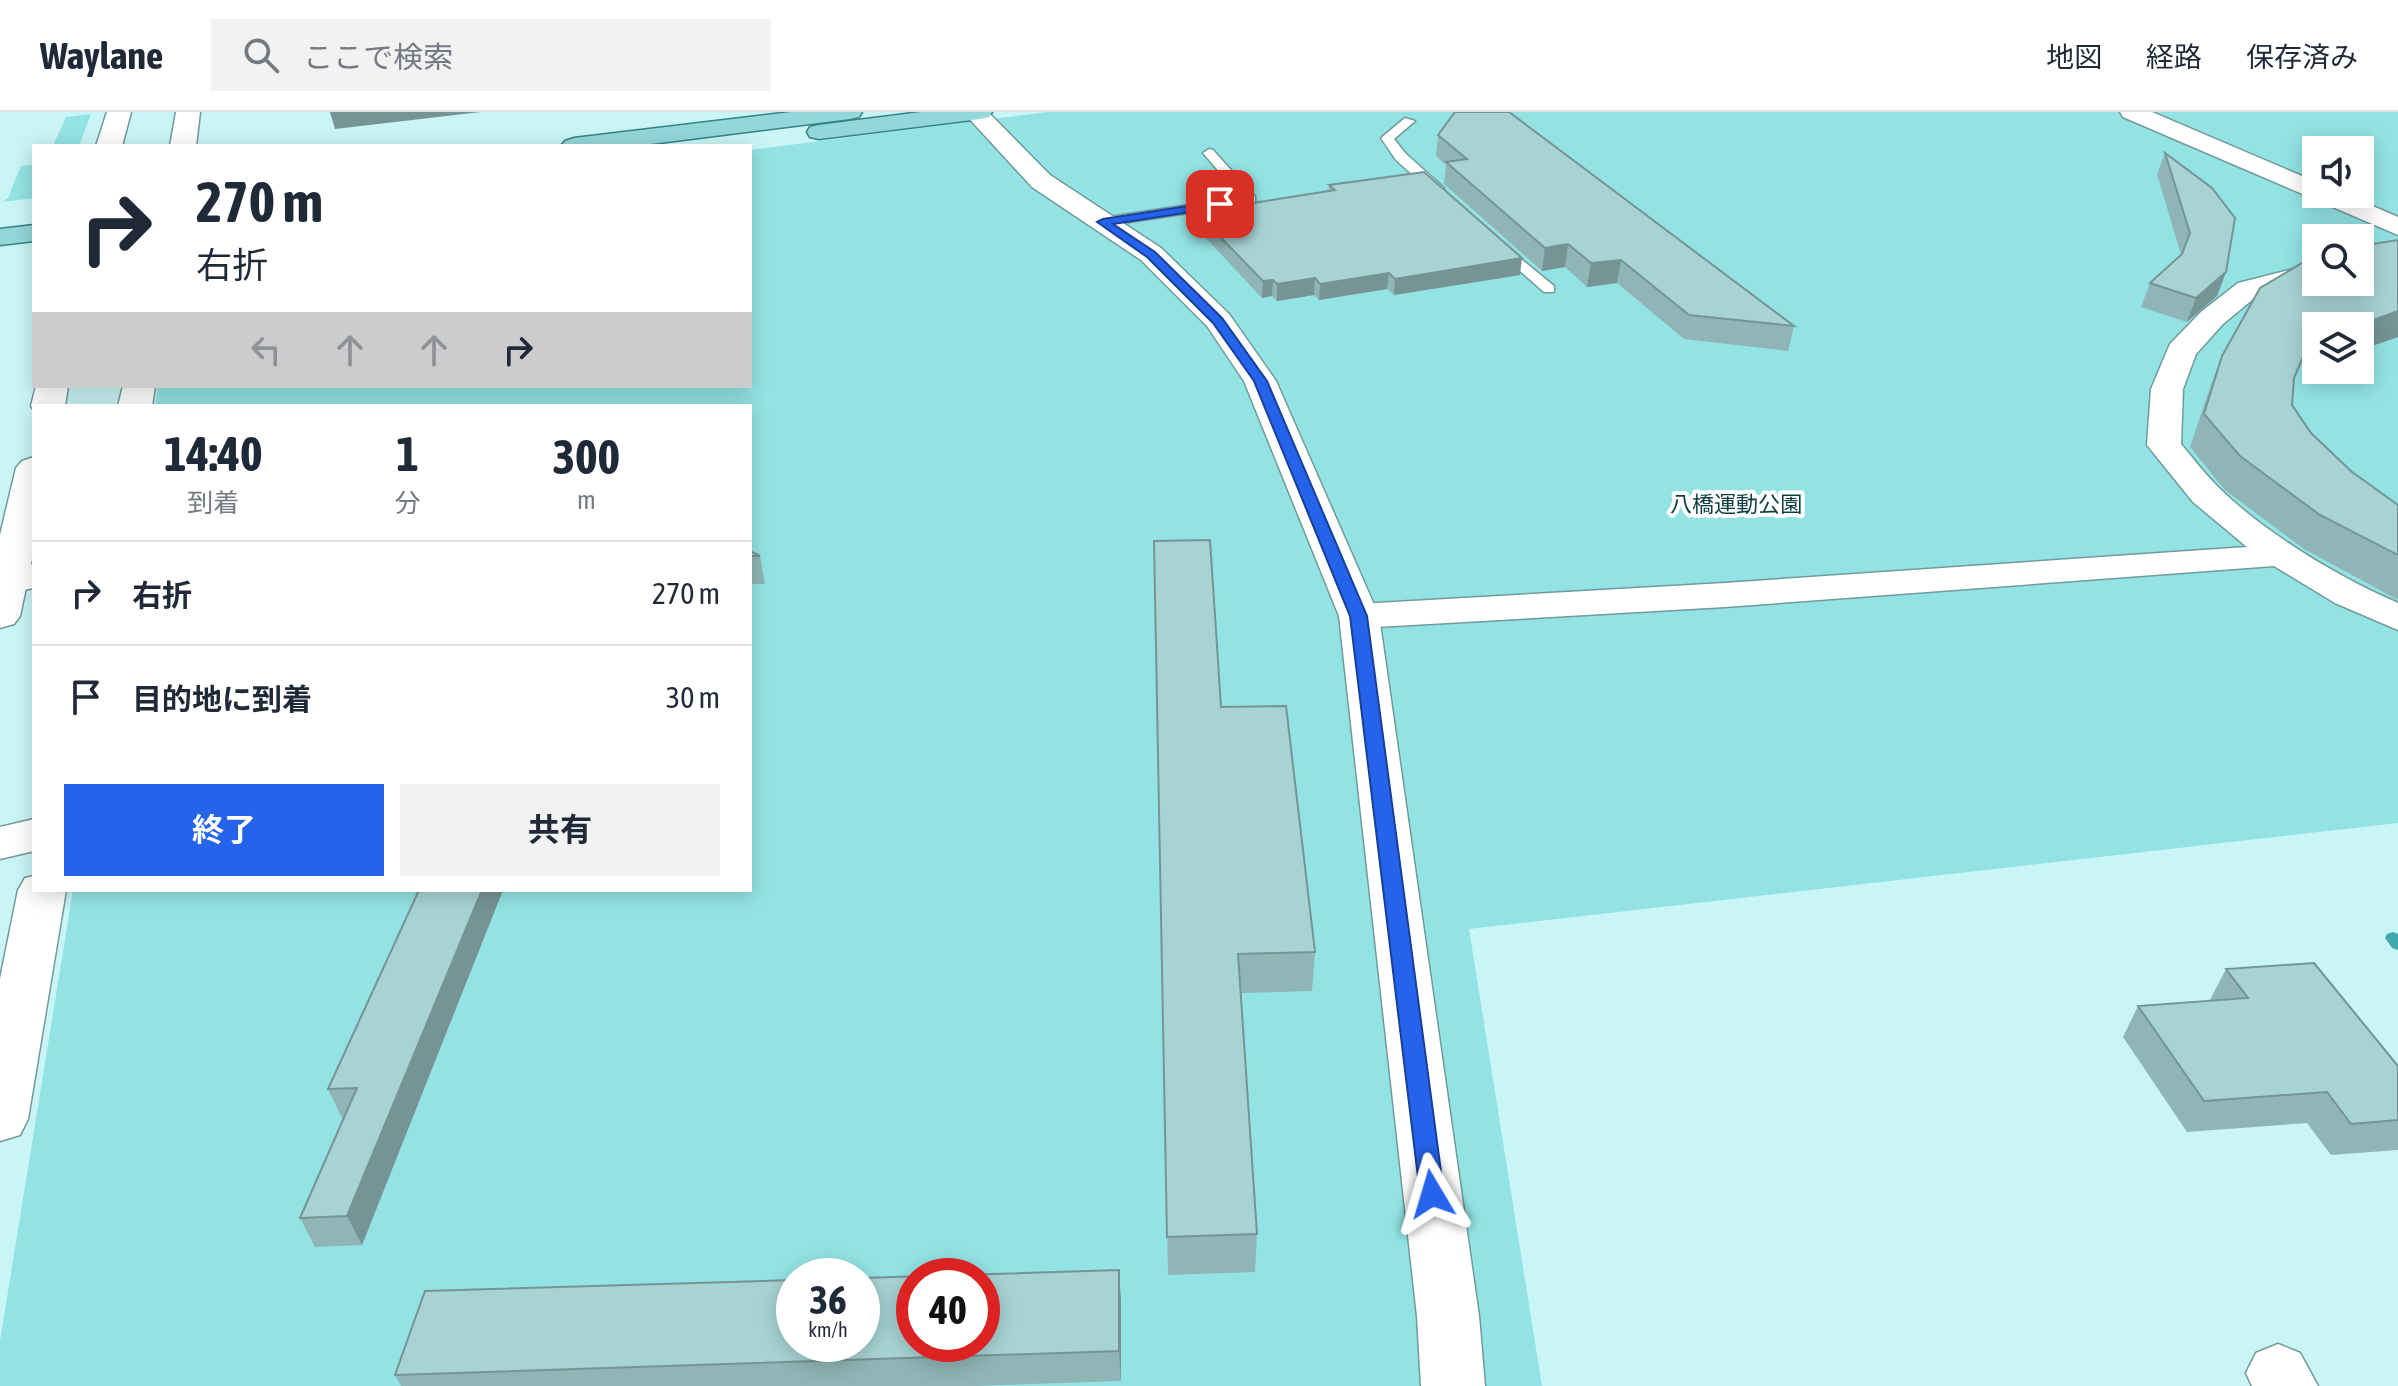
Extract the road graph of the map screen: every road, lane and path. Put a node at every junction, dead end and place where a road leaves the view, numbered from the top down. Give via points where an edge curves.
1 (119, 112) edge
2 (188, 112) edge
3 (850, 112) edge
4 (977, 112) edge
5 (2132, 112) edge
6 (1409, 121) dead end
7 (110, 144) edge
8 (183, 144) edge
9 (590, 144) edge
10 (726, 144) edge
11 (1209, 153) dead end
12 (2302, 186) edge
13 (1446, 198) edge
14 (2354, 208) edge
15 (32, 213) edge
16 (0, 217) edge
17 (1103, 222) junction
18 (2398, 227) edge
19 (32, 233) edge
20 (0, 237) edge
21 (1492, 239) edge
22 (2302, 276) edge
23 (1549, 289) dead end
24 (32, 479) edge
25 (2277, 549) junction
26 (11, 589) edge
27 (1359, 616) junction
28 (2398, 618) edge
29 (32, 835) edge
30 (0, 843) edge
31 (42, 892) edge
32 (0, 1119) edge
33 (1453, 1386) edge

1 - 7 street
2 - 8 street
3 - 9 main road
4 - 10 main road
4 - 17 street via 1041,181
5 - 12 street
6 - 13 lane via 1387,138
11 - 17 lane via 1250,200
14 - 18 street
15 - 16 main road
17 - 27 street via 1151,254 1218,320 1260,381
19 - 20 main road
21 - 23 lane
22 - 25 street via 2248,289 2212,318 2181,351 2167,389 2164,445 2211,500
24 - 26 street
25 - 27 street via 2265,557
25 - 28 street via 2355,599
27 - 33 street
29 - 30 street
31 - 32 street

